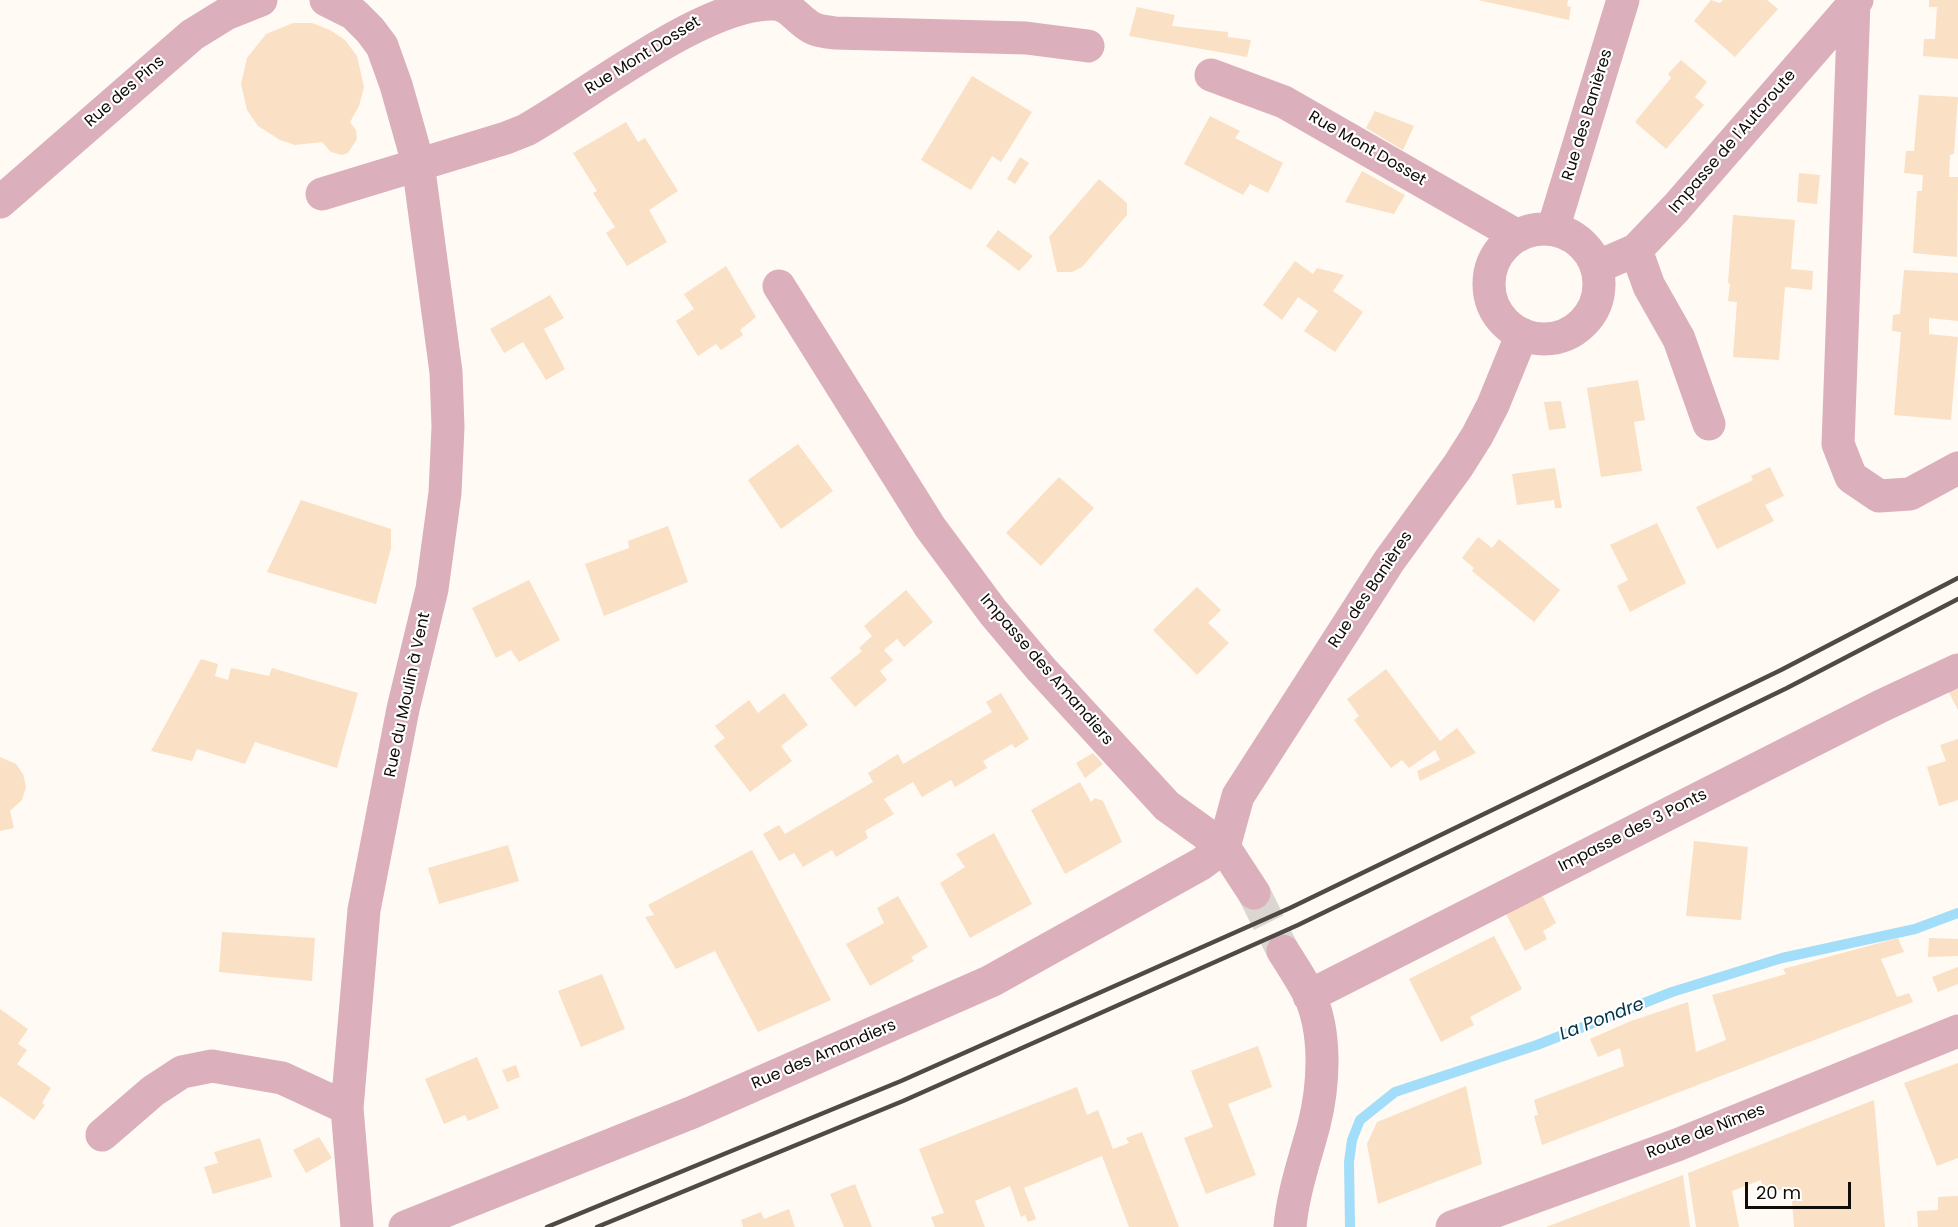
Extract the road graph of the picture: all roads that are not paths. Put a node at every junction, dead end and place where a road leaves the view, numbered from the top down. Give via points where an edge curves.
1 (261, 0) edge
2 (1623, 0) edge
3 (330, 1) edge
4 (1855, 1) edge
5 (785, 3) edge
6 (1088, 46) dead end
7 (1211, 75) dead end
8 (418, 163) junction
9 (322, 194) dead end
10 (0, 202) edge
11 (1553, 229) junction
12 (1516, 235) junction
13 (1636, 250) junction
14 (1597, 267) junction
15 (779, 286) dead end
16 (1522, 334) junction
17 (1709, 424) dead end
18 (1958, 468) edge
19 (1958, 670) edge
20 (1224, 847) junction
21 (1254, 894) tunnel mouth
22 (1284, 951) tunnel mouth
23 (1309, 996) junction
24 (1958, 1031) edge
25 (347, 1108) junction
26 (102, 1135) dead end
27 (357, 1227) edge
28 (405, 1227) edge
29 (1290, 1227) edge
30 (1452, 1227) edge

1 - 10 street, Rue des Pins via 226,14 192,35
2 - 11 street, Rue des Banières
3 - 8 street via 354,14 382,46
4 - 13 street, Impasse de l'Autoroute
4 - 18 street via 1838,444 1851,477 1879,496 1910,494
5 - 6 street, Rue Mont Dosset via 811,28 835,33 1026,38
5 - 8 street, Rue Mont Dosset via 740,6 694,22 526,130
7 - 12 street, Rue Mont Dosset via 1294,107
8 - 9 street, Rue Mont Dosset
8 - 25 street, Rue du Moulin à Vent via 446,372 445,493 432,589 403,709 364,910
11 - 12 street via 1534,229
11 - 14 street via 1580,242
12 - 16 street via 1493,261 1489,295 1507,325
13 - 14 street, Impasse de l'Autoroute
13 - 17 street via 1649,286 1678,339
14 - 16 street via 1600,285 1596,303 1581,325 1557,338 1539,339
15 - 20 street, Impasse des Amandiers via 930,527 993,612 1167,806
16 - 20 street, Rue des Banières via 1477,436 1389,561 1238,796
19 - 23 street, Impasse des 3 Ponts
20 - 21 street
20 - 28 street, Rue des Amandiers via 1201,864 991,981 693,1112
22 - 23 street
23 - 29 street via 1321,1049 1319,1099
24 - 30 street, Route de Nîmes via 1677,1145
25 - 26 street via 282,1078 212,1066 182,1072 153,1091
25 - 27 street, Rue du Moulin à Vent

